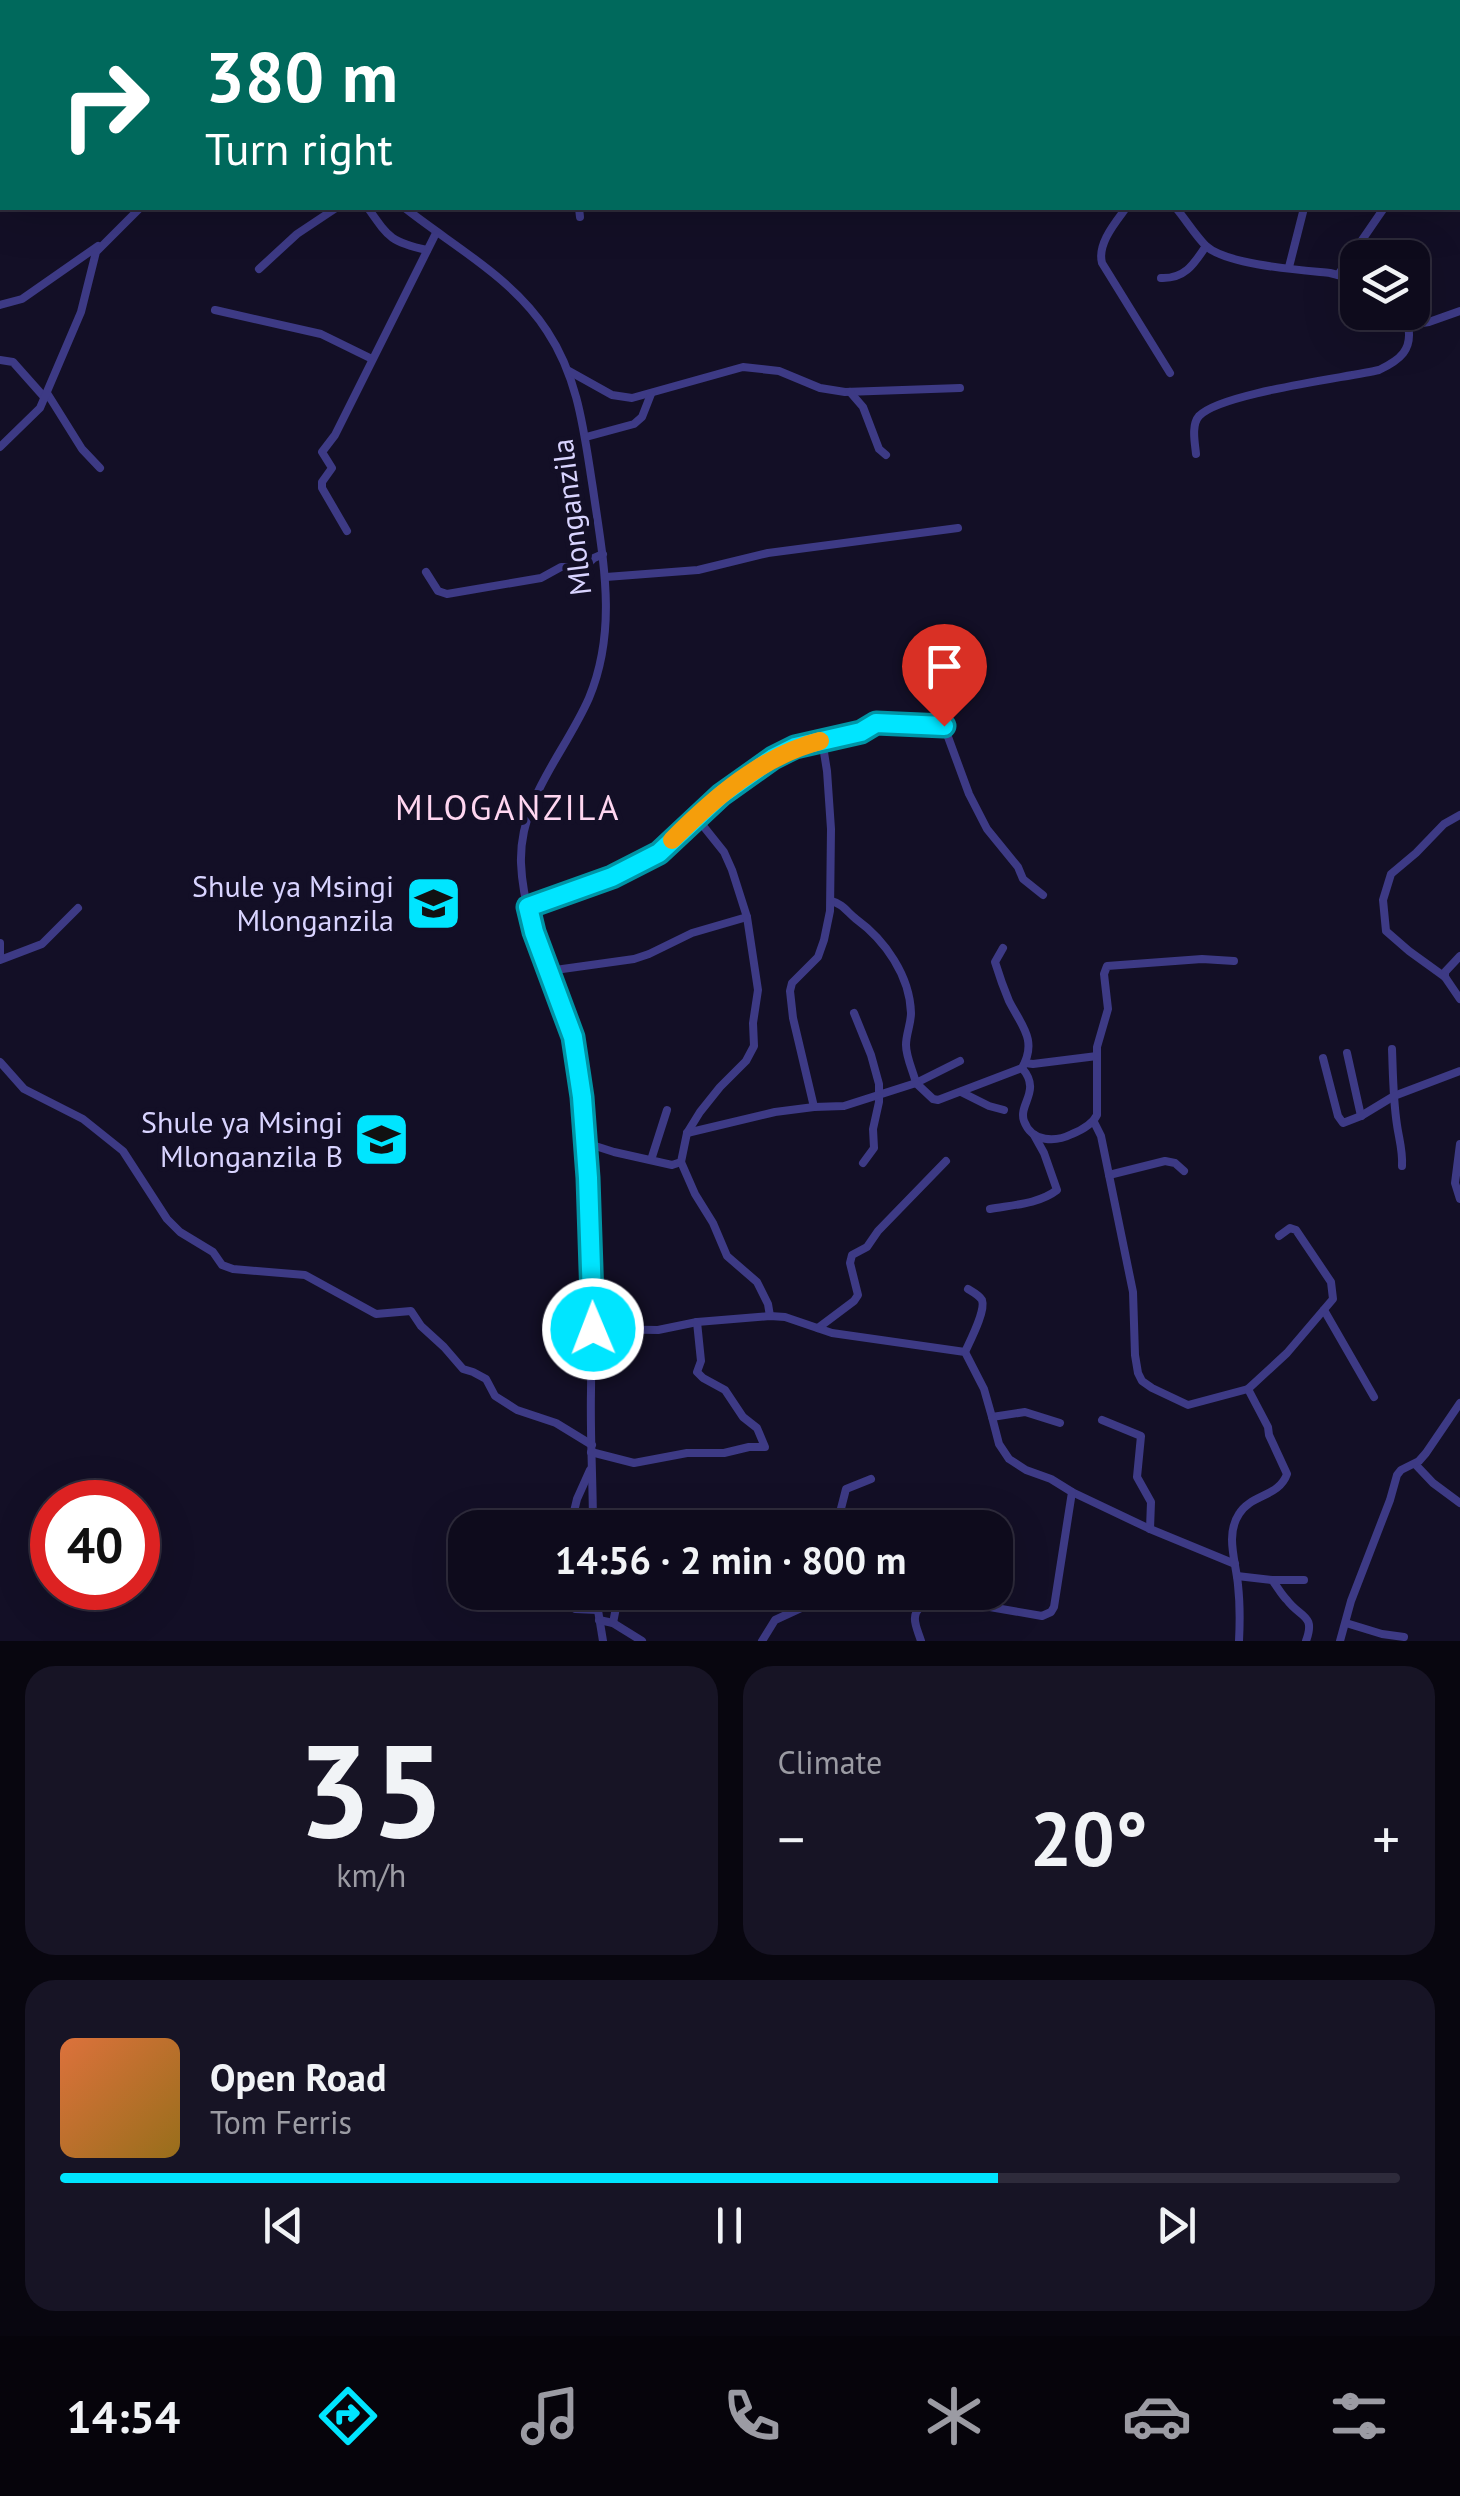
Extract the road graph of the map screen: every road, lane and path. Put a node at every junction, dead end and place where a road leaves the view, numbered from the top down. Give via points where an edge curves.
1 (138, 210) edge
2 (333, 210) edge
3 (369, 210) edge
4 (408, 210) edge
5 (1125, 210) edge
6 (1178, 210) edge
7 (1303, 210) edge
8 (1383, 210) edge
9 (436, 232) junction
10 (108, 238) junction
11 (1206, 246) junction
12 (427, 250) junction
13 (1289, 267) junction
14 (259, 269) dead end
15 (1338, 275) joint
16 (1161, 278) dead end
17 (0, 305) edge
18 (215, 310) dead end
19 (1460, 311) edge
20 (1430, 322) edge
21 (1409, 330) edge
22 (372, 359) junction
23 (0, 360) edge
24 (569, 371) junction
25 (1170, 373) dead end
26 (960, 388) dead end
27 (850, 392) junction
28 (652, 393) junction
29 (46, 396) junction
30 (586, 436) junction
31 (0, 447) edge
32 (1196, 454) dead end
33 (886, 455) dead end
34 (100, 468) dead end
35 (958, 528) dead end
36 (347, 531) dead end
37 (603, 554) junction
38 (426, 572) dead end
39 (606, 577) junction
40 (822, 740) junction
41 (1460, 814) edge
42 (696, 816) junction
43 (1042, 895) dead end
44 (831, 901) junction
45 (528, 907) junction
46 (78, 908) dead end
47 (747, 916) junction
48 (0, 943) edge
49 (1003, 948) dead end
50 (1460, 956) edge
51 (0, 959) edge
52 (1234, 960) dead end
53 (548, 970) junction
54 (1446, 977) junction
55 (1460, 999) edge
56 (854, 1013) dead end
57 (1392, 1049) dead end
58 (1347, 1053) dead end
59 (1096, 1056) junction
60 (1323, 1058) dead end
61 (960, 1061) dead end
62 (0, 1062) edge
63 (1023, 1066) junction
64 (1460, 1070) edge
65 (916, 1084) junction
66 (960, 1092) junction
67 (880, 1095) junction
68 (1394, 1096) junction
69 (814, 1107) junction
70 (667, 1110) dead end
71 (1004, 1110) dead end
72 (1361, 1116) junction
73 (1094, 1122) junction
74 (1032, 1131) junction
75 (687, 1133) junction
76 (586, 1143) junction
77 (1460, 1144) edge
78 (652, 1160) junction
79 (946, 1161) dead end
80 (681, 1162) junction
81 (862, 1163) dead end
82 (1402, 1166) dead end
83 (1184, 1171) dead end
84 (1109, 1175) junction
85 (1460, 1199) edge
86 (990, 1210) dead end
87 (1279, 1236) dead end
88 (968, 1289) dead end
89 (1324, 1310) junction
90 (770, 1316) junction
91 (697, 1322) junction
92 (818, 1328) junction
93 (593, 1329) junction
94 (965, 1352) junction
95 (1248, 1389) junction
96 (1374, 1397) dead end
97 (1460, 1403) edge
98 (992, 1417) junction
99 (1102, 1420) dead end
100 (1060, 1423) dead end
101 (592, 1449) junction
102 (1415, 1464) junction
103 (592, 1466) junction
104 (872, 1479) dead end
105 (1072, 1492) junction
106 (1460, 1503) edge
107 (574, 1510) edge
108 (593, 1510) edge
109 (841, 1510) edge
110 (1150, 1529) junction
111 (1235, 1564) junction
112 (1237, 1576) junction
113 (1272, 1580) junction
114 (1304, 1580) dead end
115 (579, 1610) edge
116 (597, 1610) edge
117 (616, 1610) edge
118 (797, 1610) edge
119 (598, 1615) junction
120 (1346, 1623) junction
121 (613, 1624) junction
122 (1404, 1637) dead end
123 (603, 1641) edge
124 (642, 1641) edge
125 (762, 1641) edge
126 (920, 1641) edge
127 (1239, 1641) edge
128 (1306, 1641) edge
129 (1340, 1641) edge

1 - 10 street
2 - 14 street
3 - 12 street via 388,237
4 - 9 street, Mlonganzila
5 - 25 street via 1102,246 1102,264
6 - 11 street
7 - 13 street
8 - 15 street
9 - 12 street
9 - 24 street, Mlonganzila via 522,300
10 - 17 street via 22,299
10 - 29 street via 96,252 81,312
11 - 13 street via 1229,259
11 - 16 street via 1180,276
12 - 22 street
13 - 15 street
18 - 22 street via 321,334
19 - 20 street
21 - 32 street via 1406,352 1379,370 1266,392 1200,414
22 - 36 street via 322,452 332,468 322,488
23 - 29 street via 14,362
24 - 28 street via 612,395
24 - 30 street, Mlonganzila
26 - 27 street
27 - 28 street via 743,367
27 - 33 street
28 - 30 street via 634,424
29 - 31 street
29 - 34 street
30 - 37 street, Mlonganzila
35 - 39 street via 768,553 698,570
37 - 38 street via 585,567 448,594
37 - 39 street, Mlonganzila
39 - 45 street, Mlonganzila via 604,643 588,698 522,832
40 - 42 street via 773,758
40 - 43 street via 876,723 944,726 987,828
40 - 44 street
41 - 54 street via 1394,870 1383,900 1386,931
42 - 45 street via 659,853
42 - 47 street via 724,852
44 - 65 street via 871,930 902,974 911,1016 906,1050
44 - 69 street via 818,956 790,990
45 - 53 street, Mlonganzila
46 - 51 street via 42,944
47 - 53 street via 649,954
47 - 75 street via 758,990 754,1046
48 - 51 street
49 - 63 street via 996,962 1026,1033
50 - 54 street
52 - 59 street via 1107,966 1108,1009
53 - 76 street, Mlonganzila via 573,1037
54 - 55 street
56 - 67 street
57 - 68 street
58 - 72 street
59 - 63 street
59 - 73 street
60 - 72 street via 1341,1122
61 - 65 street
62 - 101 street via 24,1089 83,1118 123,1151 167,1219 222,1264 312,1277 376,1314 411,1311 462,1370 486,1379 495,1396 556,1423
63 - 66 street
63 - 74 street via 1030,1084 1023,1120
64 - 68 street
65 - 66 street via 935,1100
65 - 67 street
66 - 71 street
67 - 69 street
67 - 81 street via 874,1148
68 - 72 street
68 - 82 street
69 - 75 street
70 - 78 street
73 - 74 street via 1058,1140
73 - 84 street
74 - 86 street via 1057,1190
75 - 80 street
76 - 78 street
76 - 93 street, Mlonganzila
77 - 85 street
78 - 80 street
79 - 92 street via 852,1255 858,1295
80 - 90 street via 727,1256 757,1282
83 - 84 street via 1166,1161
84 - 95 street via 1142,1381 1188,1405
87 - 89 street via 1296,1230 1332,1282 1333,1299
88 - 94 street via 982,1308
89 - 95 street
89 - 96 street
90 - 91 street
90 - 92 street
91 - 93 street via 658,1330
91 - 101 street via 697,1372 724,1390 765,1447 634,1463
92 - 94 street
93 - 101 street, Mlonganzila
94 - 98 street
95 - 111 street via 1287,1474 1279,1488 1238,1515
97 - 102 street
98 - 100 street via 1025,1412
98 - 105 street via 1009,1460
99 - 110 street via 1141,1436 1136,1477 1151,1502
101 - 103 street, Mlonganzila
102 - 106 street
102 - 120 street via 1397,1475
103 - 107 street
103 - 108 street, Mlonganzila
104 - 109 street via 846,1489
105 - 110 street
105 - 126 street via 1051,1612 922,1606 914,1616
110 - 111 street
111 - 112 street
112 - 113 street
112 - 127 street
113 - 114 street
113 - 128 street via 1307,1618
115 - 119 street
116 - 119 street
117 - 121 street
118 - 125 street via 775,1620
119 - 121 street
119 - 123 street
120 - 122 street
120 - 129 street
121 - 124 street

